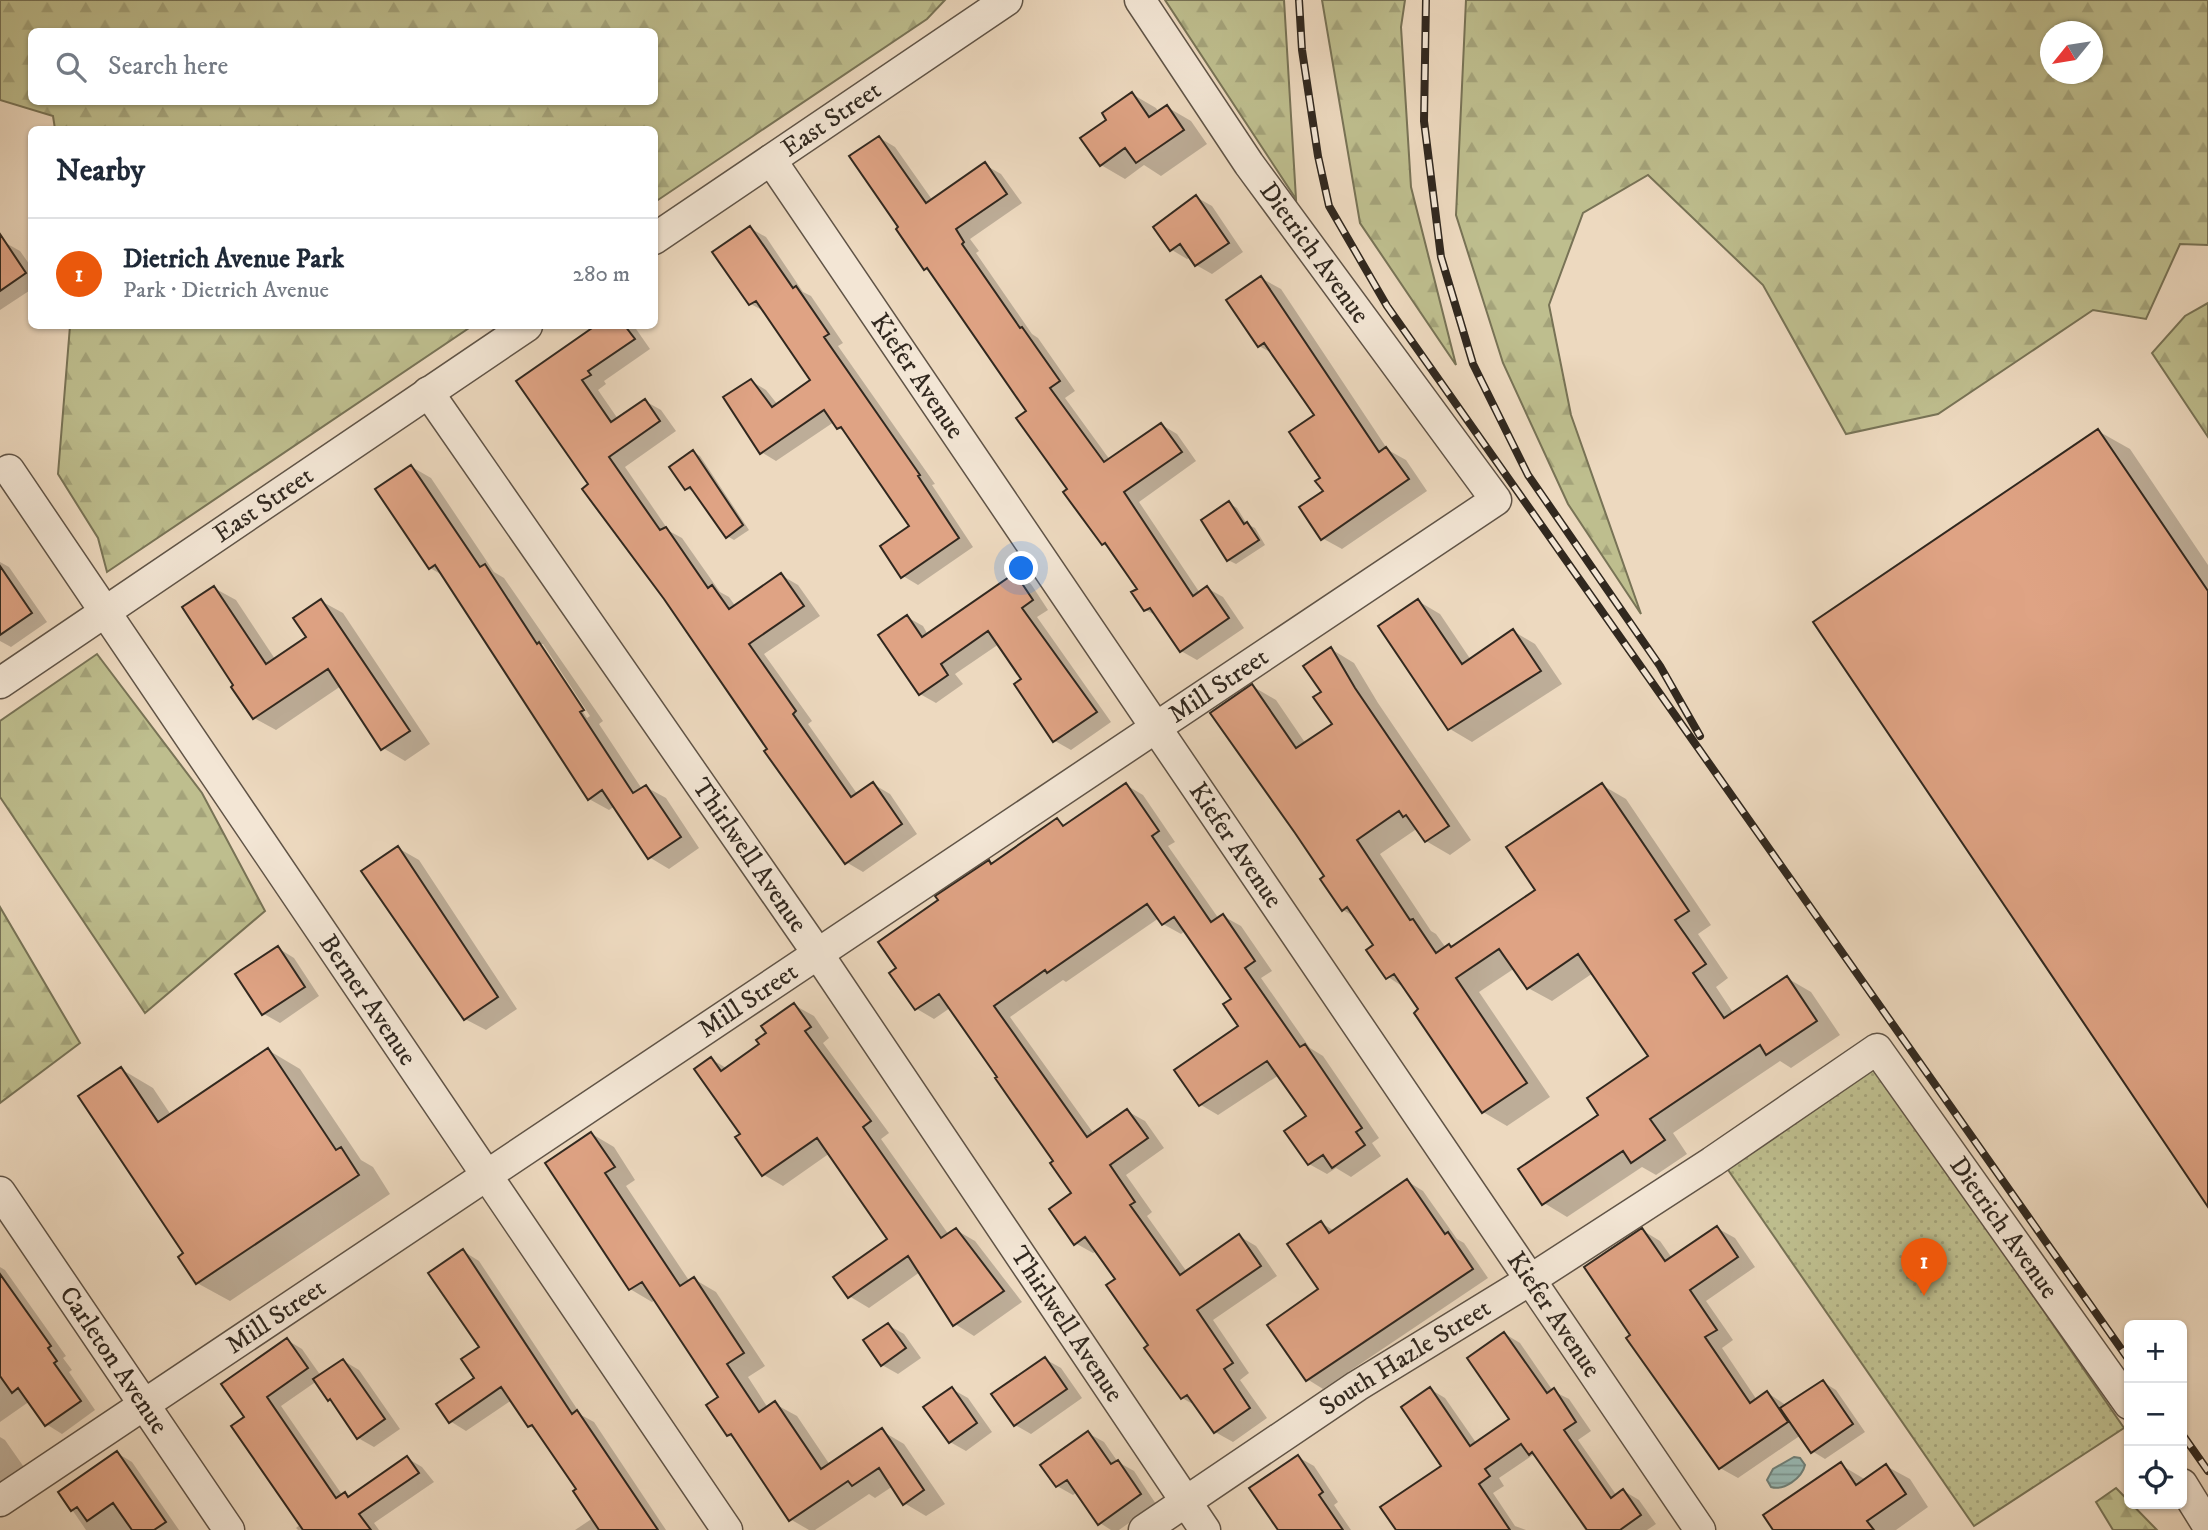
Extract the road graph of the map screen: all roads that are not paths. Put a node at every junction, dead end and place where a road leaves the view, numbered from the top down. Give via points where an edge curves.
1 (1007, 0) edge
2 (1140, 0) edge
3 (771, 160) junction
4 (658, 236) edge
5 (522, 329) edge
6 (428, 392) junction
7 (9, 470) dead end
8 (1496, 500) joint
9 (106, 611) junction
10 (0, 683) edge
11 (1156, 727) junction
12 (818, 954) junction
13 (1877, 1049) joint
14 (486, 1175) junction
15 (0, 1192) edge
16 (1530, 1280) junction
17 (2124, 1397) edge
18 (144, 1405) junction
19 (2187, 1492) edge
20 (0, 1501) edge
21 (1186, 1502) junction
22 (2208, 1526) edge
23 (229, 1530) edge
24 (727, 1530) edge
25 (1144, 1530) edge
26 (1205, 1530) edge
27 (1700, 1530) edge

1 - 3 street, East Street
2 - 8 street, Dietrich Avenue via 1249,164
3 - 4 street, East Street
3 - 11 street, Kiefer Avenue
5 - 6 street, East Street
6 - 9 street, East Street
6 - 12 street, Thirlwell Avenue
7 - 9 street, Berner Avenue
8 - 11 street, Mill Street
9 - 10 street, East Street
9 - 14 street, Berner Avenue
11 - 12 street, Mill Street
11 - 16 street, Kiefer Avenue
12 - 14 street, Mill Street
12 - 21 street, Thirlwell Avenue
13 - 16 street, South Hazle Street
13 - 17 street, Dietrich Avenue
14 - 18 street, Mill Street
14 - 24 street, Berner Avenue
15 - 18 street, Carleton Avenue
16 - 21 street, South Hazle Street via 1357,1386
16 - 27 street, Kiefer Avenue
18 - 20 street, Mill Street
18 - 23 street, Carleton Avenue
19 - 22 street
21 - 25 street, South Hazle Street
21 - 26 street, Thirlwell Avenue

